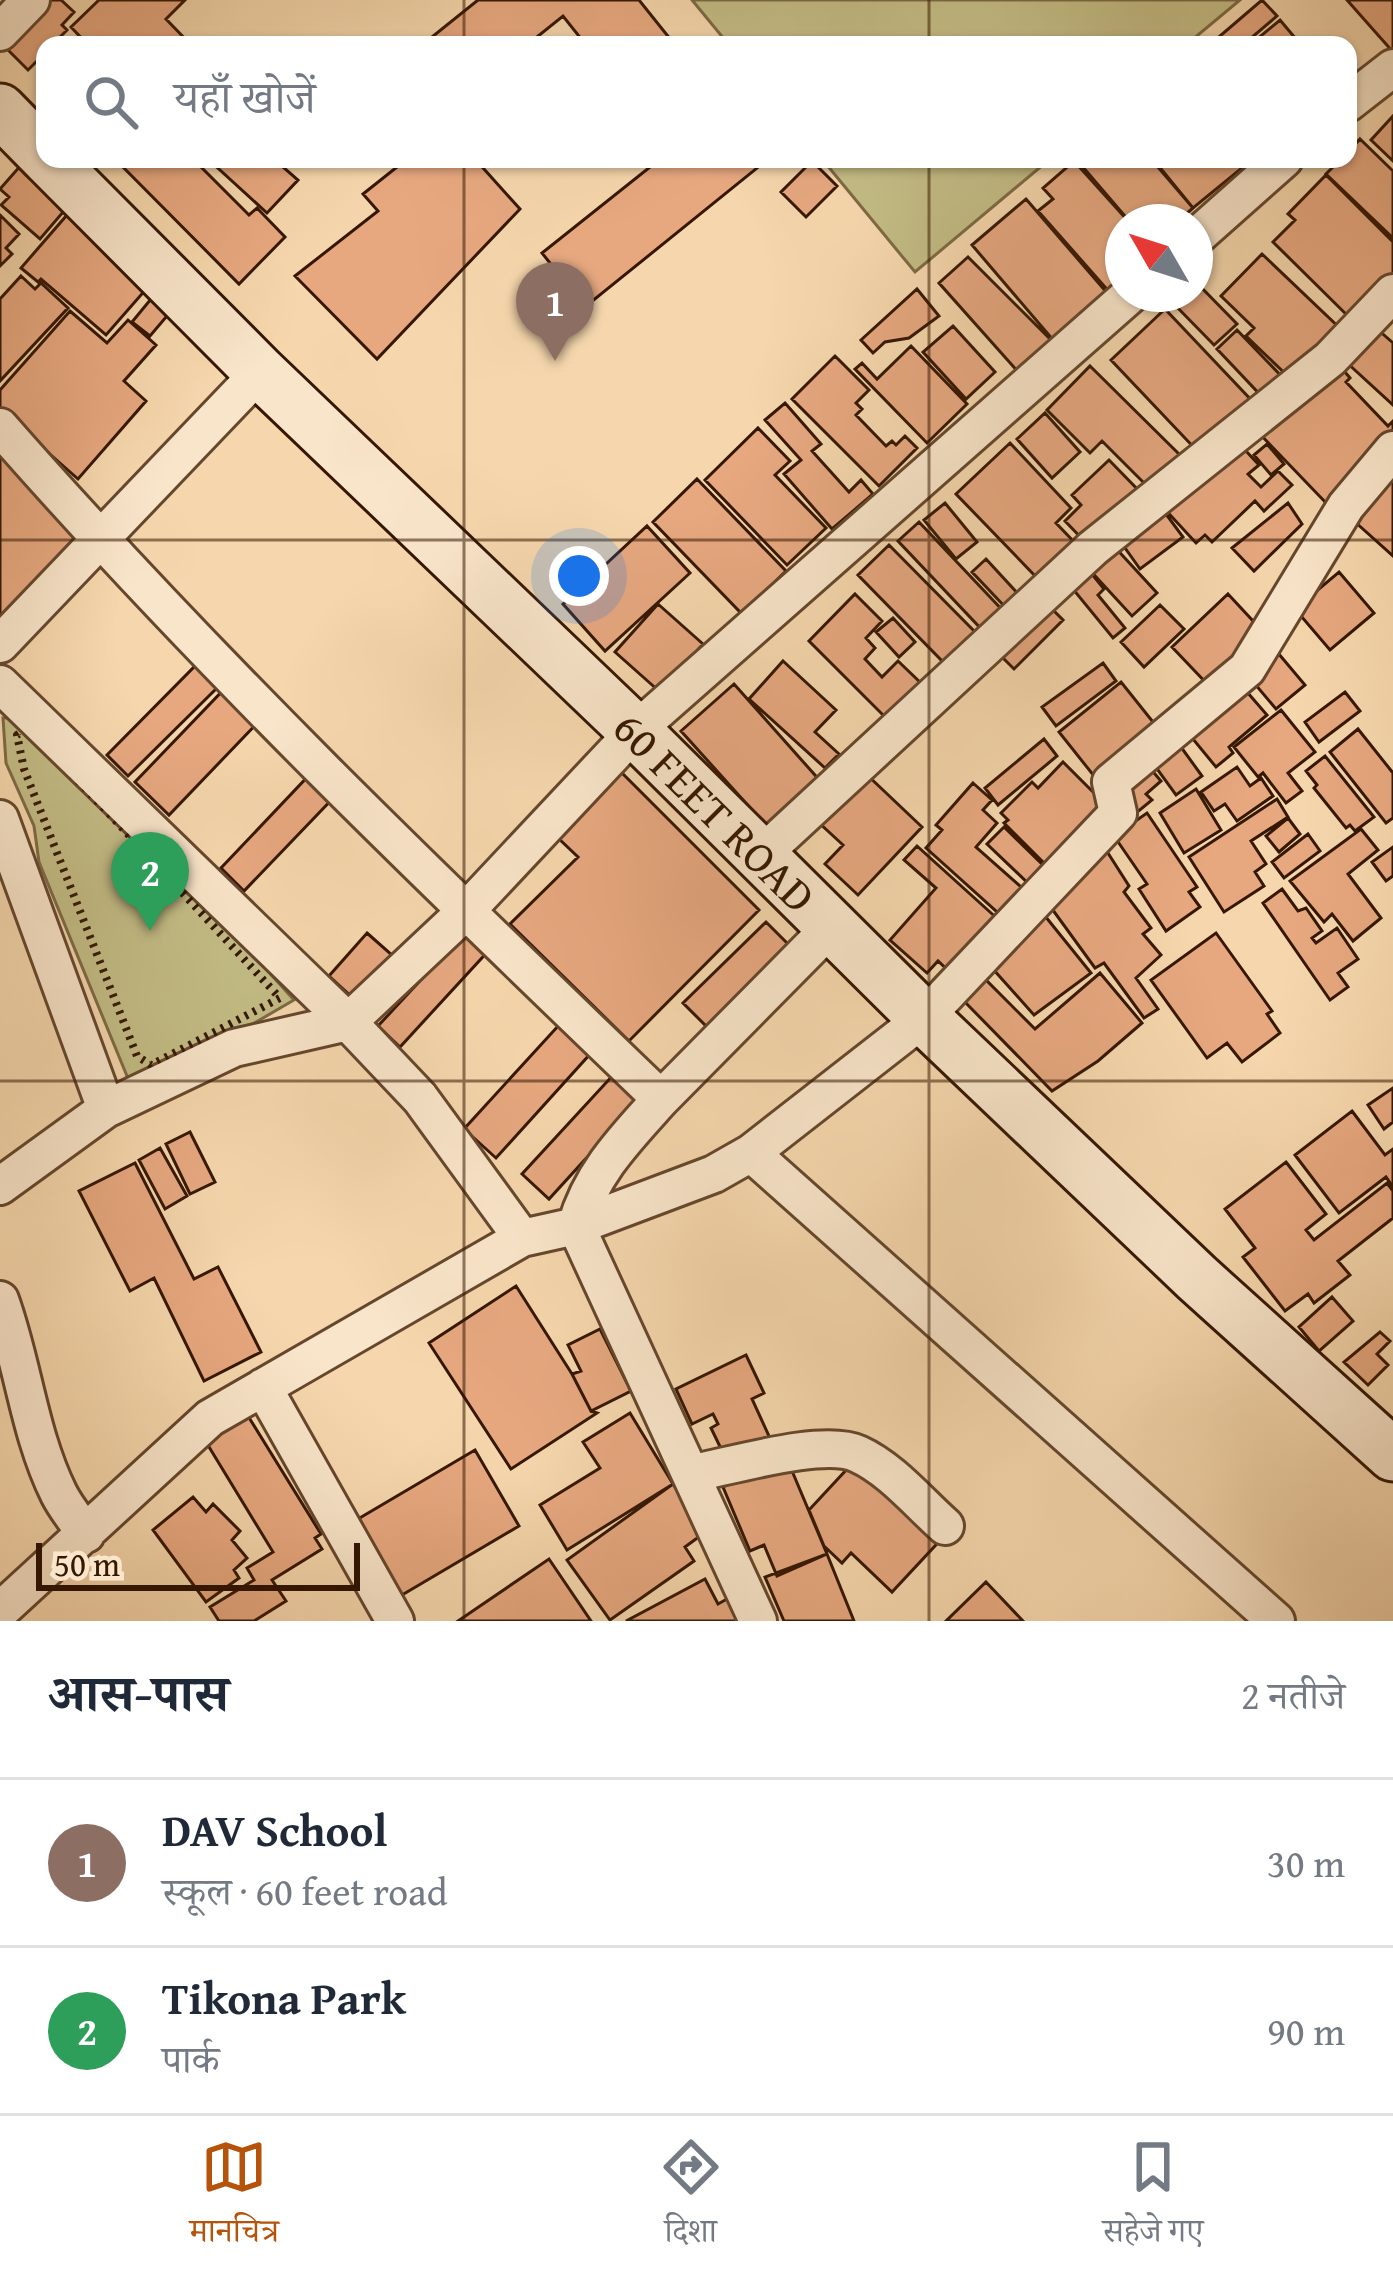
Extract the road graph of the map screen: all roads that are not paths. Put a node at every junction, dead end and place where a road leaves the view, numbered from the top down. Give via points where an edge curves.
1 (31, 0) edge
2 (0, 32) edge
3 (1393, 68) edge
4 (1357, 96) edge
5 (0, 110) edge
6 (36, 146) edge
7 (58, 168) edge
8 (1274, 168) edge
9 (1213, 222) edge
10 (1393, 293) edge
11 (1111, 312) edge
12 (260, 372) junction
13 (0, 427) edge
14 (1393, 450) edge
15 (99, 540) junction
16 (0, 644) edge
17 (0, 684) edge
18 (635, 731) junction
19 (0, 819) edge
20 (759, 857) junction
21 (466, 911) junction
22 (831, 927) junction
23 (924, 1018) junction
24 (348, 1022) junction
25 (661, 1099) junction
26 (106, 1108) junction
27 (752, 1154) junction
28 (0, 1186) edge
29 (576, 1226) junction
30 (522, 1238) junction
31 (0, 1300) edge
32 (263, 1387) junction
33 (1393, 1454) edge
34 (693, 1474) junction
35 (945, 1526) dead end
36 (86, 1534) junction
37 (22, 1608) edge
38 (395, 1621) edge
39 (758, 1621) edge
40 (1276, 1621) edge

1 - 2 street
3 - 4 street
5 - 6 street, 60 FEET ROAD
7 - 12 street, 60 FEET ROAD
8 - 9 street
10 - 20 street via 1330,359 1093,548
11 - 18 street
12 - 15 street
12 - 18 street, 60 FEET ROAD
13 - 15 street
14 - 23 street via 1346,506 1247,669 1111,782 1118,812
15 - 16 street
15 - 21 street
17 - 24 street
18 - 20 street, 60 FEET ROAD
18 - 21 street
19 - 26 street
20 - 22 street, 60 FEET ROAD
21 - 24 street
21 - 25 street
22 - 23 street, 60 FEET ROAD
22 - 25 street
23 - 27 street
23 - 33 street, 60 FEET ROAD
24 - 26 street via 234,1048
24 - 30 street via 420,1097
25 - 29 street via 610,1155
26 - 28 street
27 - 29 street
27 - 40 street
29 - 30 street
29 - 34 street
30 - 32 street
31 - 36 street via 46,1461
32 - 36 street via 183,1440
32 - 38 street
34 - 35 street via 827,1448 855,1452
34 - 39 street
36 - 37 street

